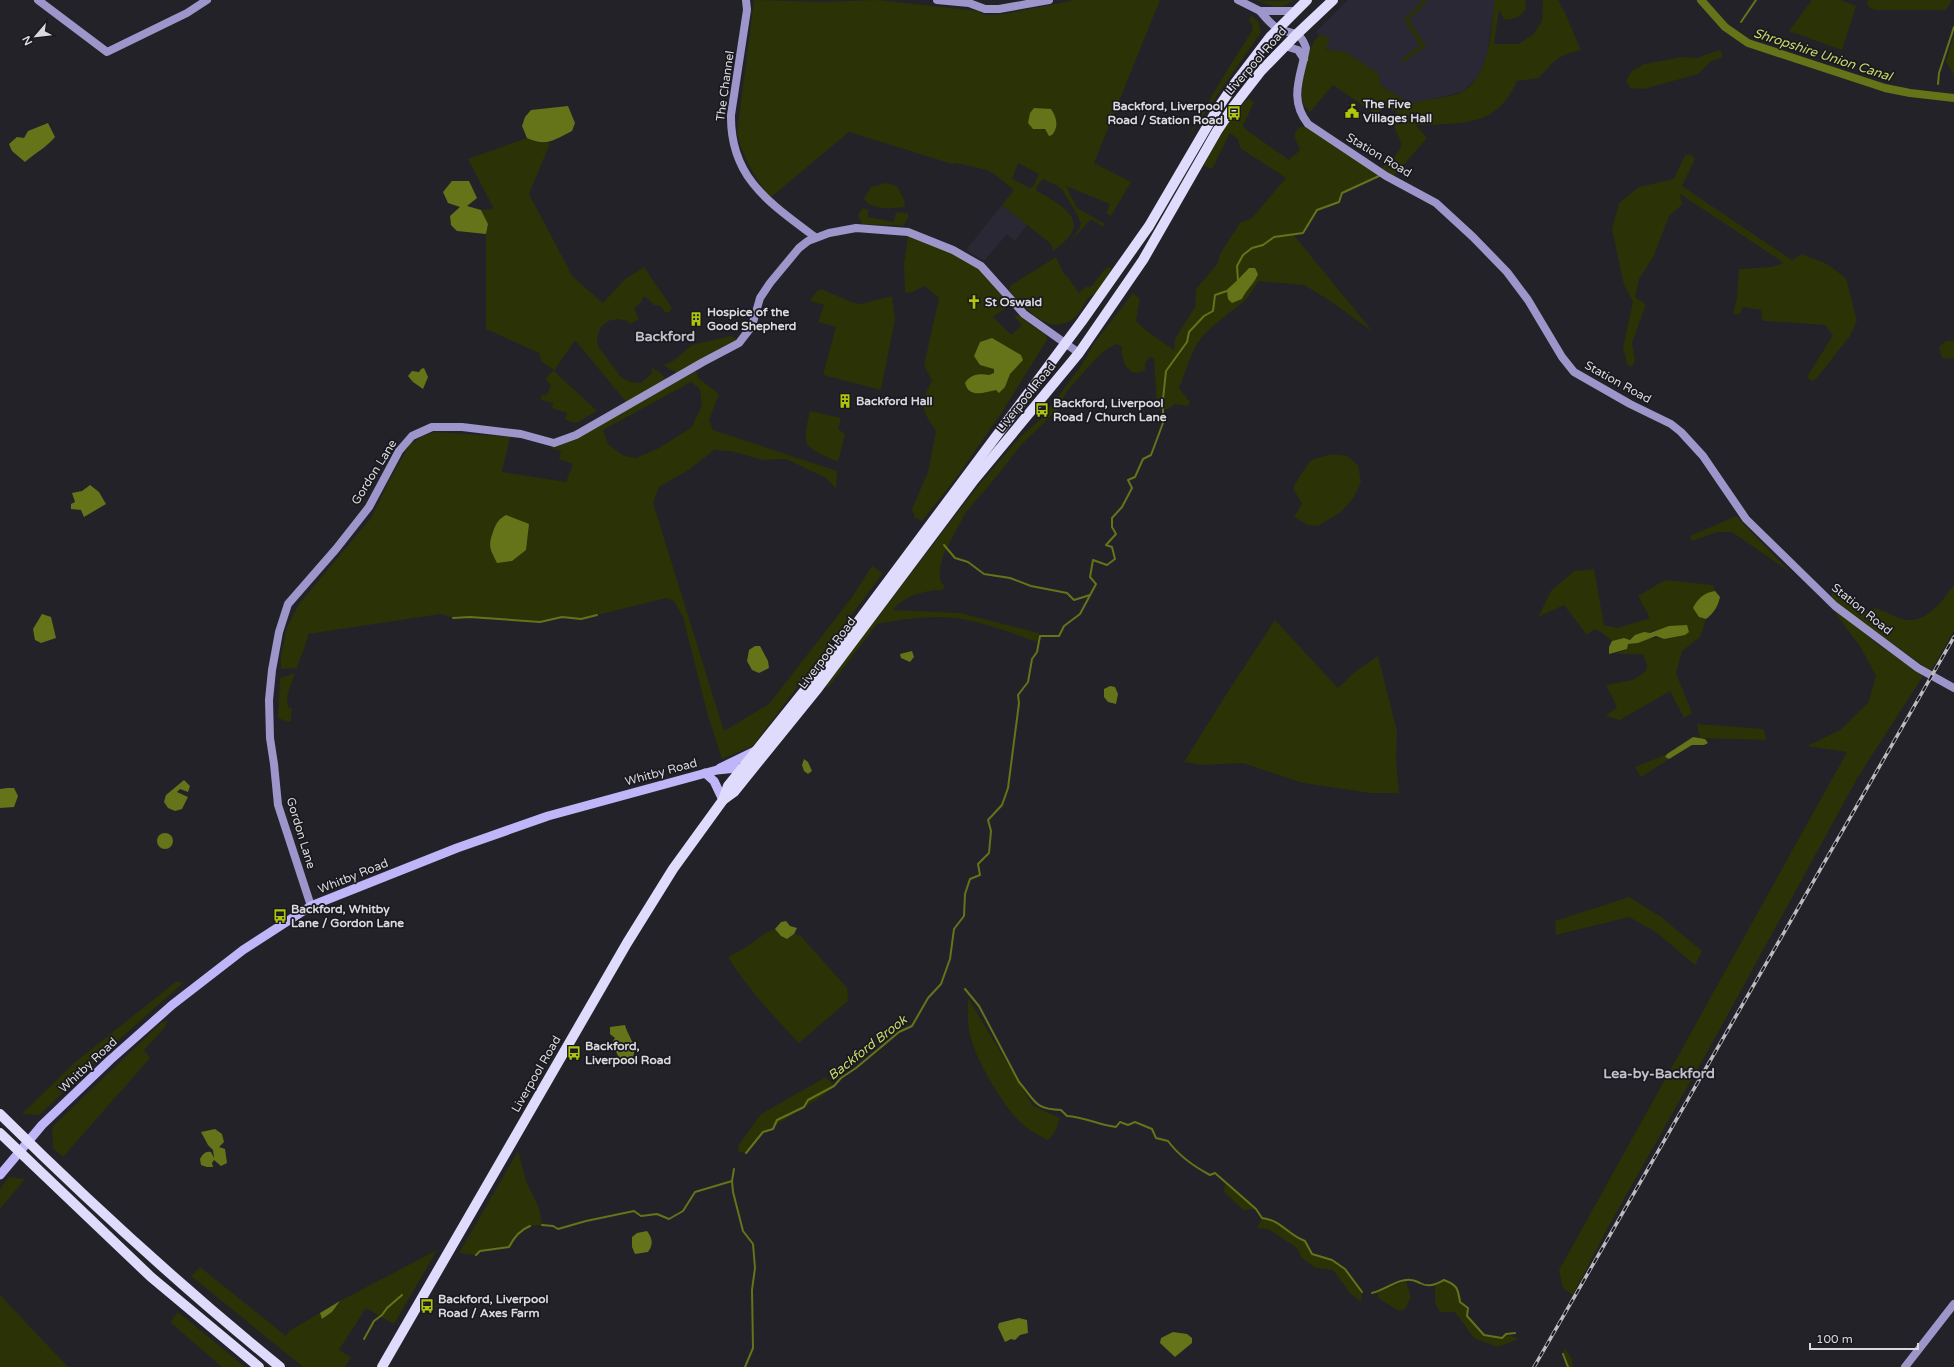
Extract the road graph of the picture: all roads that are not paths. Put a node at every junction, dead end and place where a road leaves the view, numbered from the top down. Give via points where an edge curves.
1 (38, 0) edge
2 (207, 0) edge
3 (746, 0) edge
4 (937, 0) edge
5 (1049, 0) edge
6 (1238, 0) edge
7 (1306, 0) edge
8 (1333, 0) edge
9 (1260, 11) junction
10 (1295, 11) junction
11 (1278, 29) junction
12 (1297, 34) junction
13 (1285, 46) junction
14 (1304, 59) junction
15 (815, 237) junction
16 (1065, 343) junction
17 (1079, 353) junction
18 (1954, 688) edge
19 (759, 750) junction
20 (717, 770) junction
21 (745, 772) junction
22 (705, 773) junction
23 (723, 800) junction
24 (311, 906) junction
25 (0, 1114) edge
26 (0, 1133) edge
27 (1, 1173) edge
28 (1954, 1304) edge
29 (259, 1367) edge
30 (280, 1367) edge
31 (382, 1367) edge
32 (1905, 1367) edge

1 - 2 street via 107,52
3 - 15 street, The Channel via 747,10 731,115 734,148 752,182 767,201
4 - 5 street via 969,3 992,9
6 - 9 street
7 - 10 highway, Liverpool Road
8 - 12 highway, Liverpool Road
9 - 10 street
9 - 11 street
10 - 11 highway, Liverpool Road
11 - 12 street
11 - 16 highway, Liverpool Road via 1226,95 1149,226
12 - 13 highway, Liverpool Road
12 - 14 street, Station Road via 1306,48
13 - 14 street via 1298,50
13 - 17 highway, Liverpool Road via 1261,71 1233,107 1143,260
14 - 18 street, Station Road via 1296,89 1301,114 1308,124 1386,176 1436,203 1507,272 1574,372 1671,424 1681,432 1703,456 1746,520 1834,606 1921,670
15 - 16 street via 856,228 908,232 934,240 981,266 1024,314
15 - 24 street, Gordon Lane via 799,248 770,283 760,298 752,326 739,344 576,435 554,443 515,434 462,427 432,427 412,436 399,451 369,507 288,604 279,632 270,700 270,738 278,804
16 - 17 street
16 - 19 highway, Liverpool Road via 833,655
17 - 21 highway, Liverpool Road via 974,480 818,688
19 - 20 main road
19 - 21 highway, Liverpool Road
20 - 21 main road, Whitby Road via 737,768
20 - 22 main road, Whitby Road
21 - 23 highway, Liverpool Road via 734,792
22 - 23 main road via 714,781
22 - 24 main road, Whitby Road via 548,816 457,848
23 - 31 highway, Liverpool Road via 673,870 627,943
24 - 27 main road, Whitby Road via 243,950 172,1005 42,1125
25 - 30 highway via 60,1174 220,1318
26 - 29 highway via 151,1277
28 - 32 street

